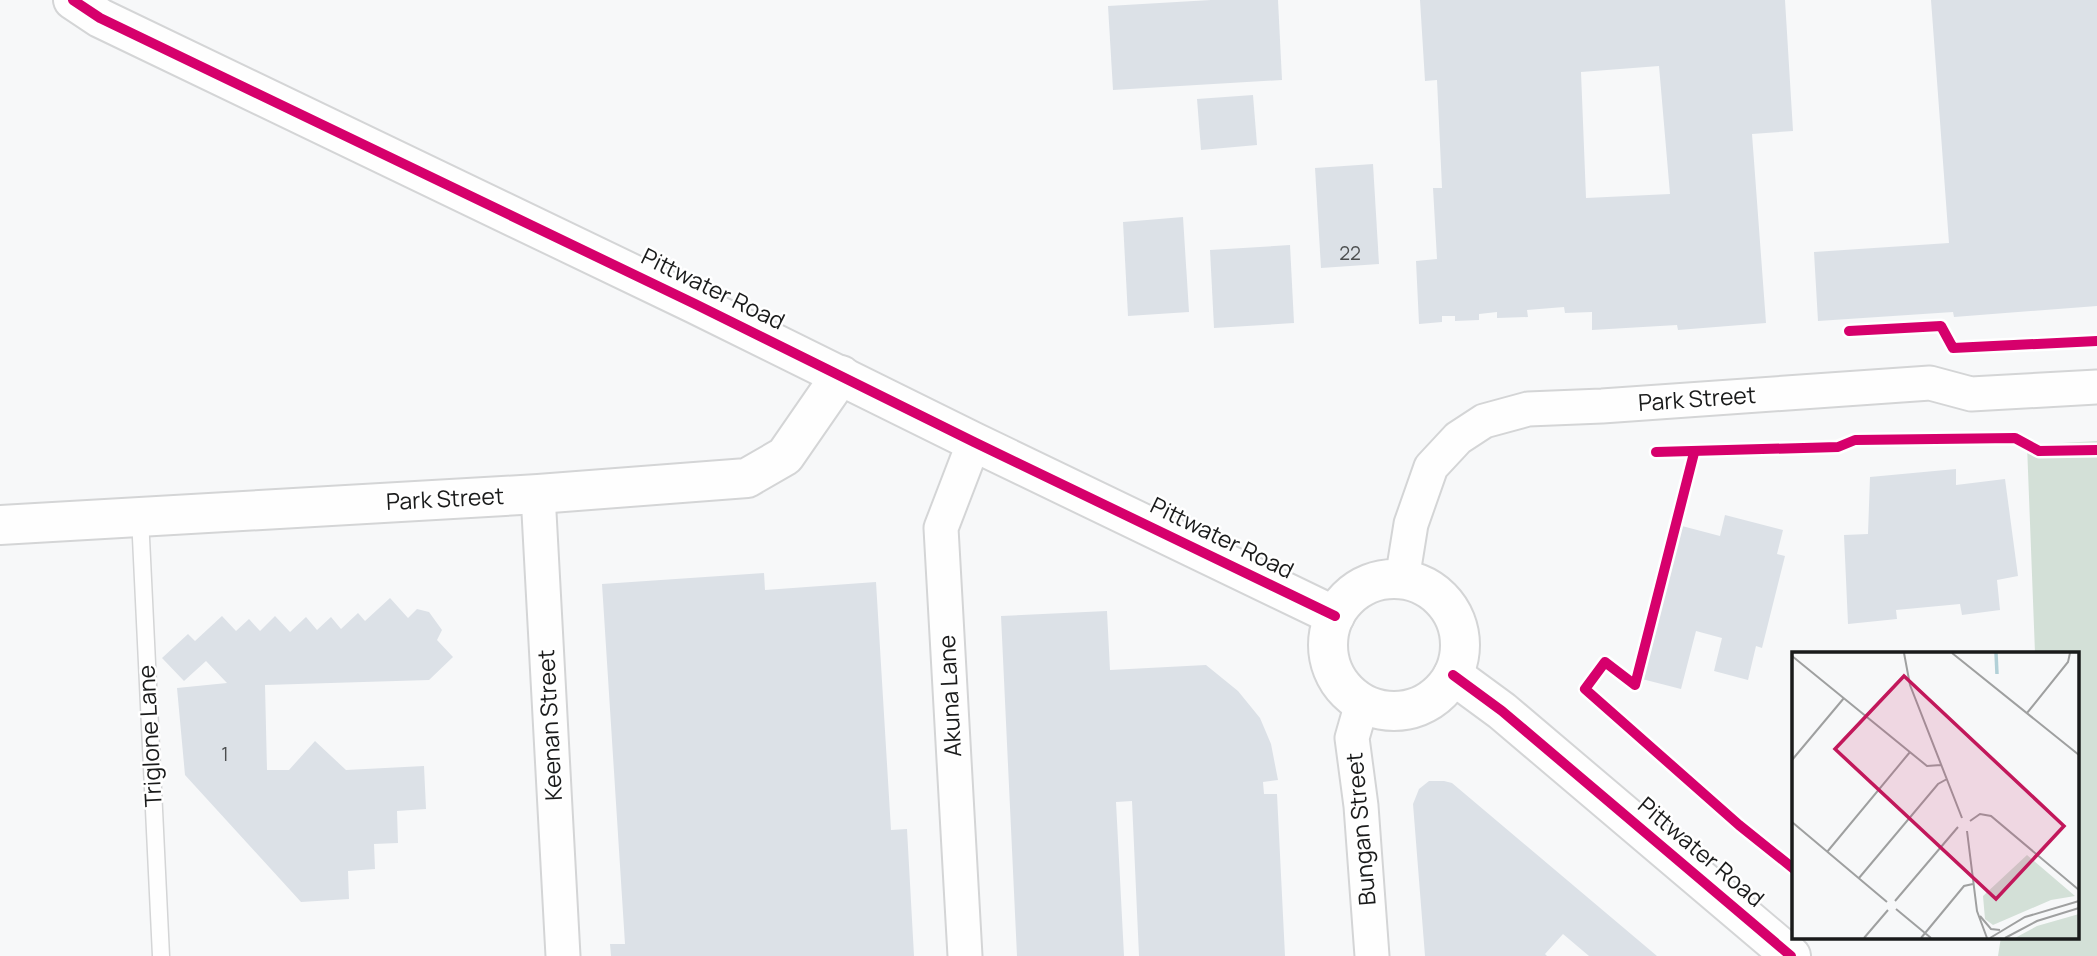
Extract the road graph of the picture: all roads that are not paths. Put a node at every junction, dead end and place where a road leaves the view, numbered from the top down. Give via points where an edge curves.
1 (73, 0) edge
2 (841, 375) junction
3 (2097, 387) edge
4 (974, 442) junction
5 (538, 494) junction
6 (139, 516) junction
7 (0, 525) edge
8 (1402, 580) junction
9 (1335, 615) junction
10 (1453, 676) junction
11 (1362, 704) junction
12 (161, 956) edge
13 (563, 956) edge
14 (965, 956) edge
15 (1373, 956) edge
16 (1791, 956) edge

1 - 2 main road, Pittwater Road via 100,18
2 - 4 main road, Pittwater Road
2 - 5 main road, Park Street via 785,456 747,478
3 - 8 street, Park Street via 1971,394 1930,383 1528,409 1484,421 1458,438 1432,467 1411,524
4 - 9 main road, Pittwater Road
4 - 14 street, Akuna Lane via 941,528
5 - 6 main road, Park Street
5 - 13 street, Keenan Street
6 - 7 main road, Park Street
6 - 12 lane, Triglone Lane
8 - 9 main road via 1382,580 1363,587
8 - 10 main road via 1422,585 1440,597 1453,614 1460,655
9 - 11 main road via 1329,635 1334,674
10 - 11 main road via 1423,705 1403,711
10 - 16 main road, Pittwater Road via 1502,711
11 - 15 street, Bungan Street via 1352,738

